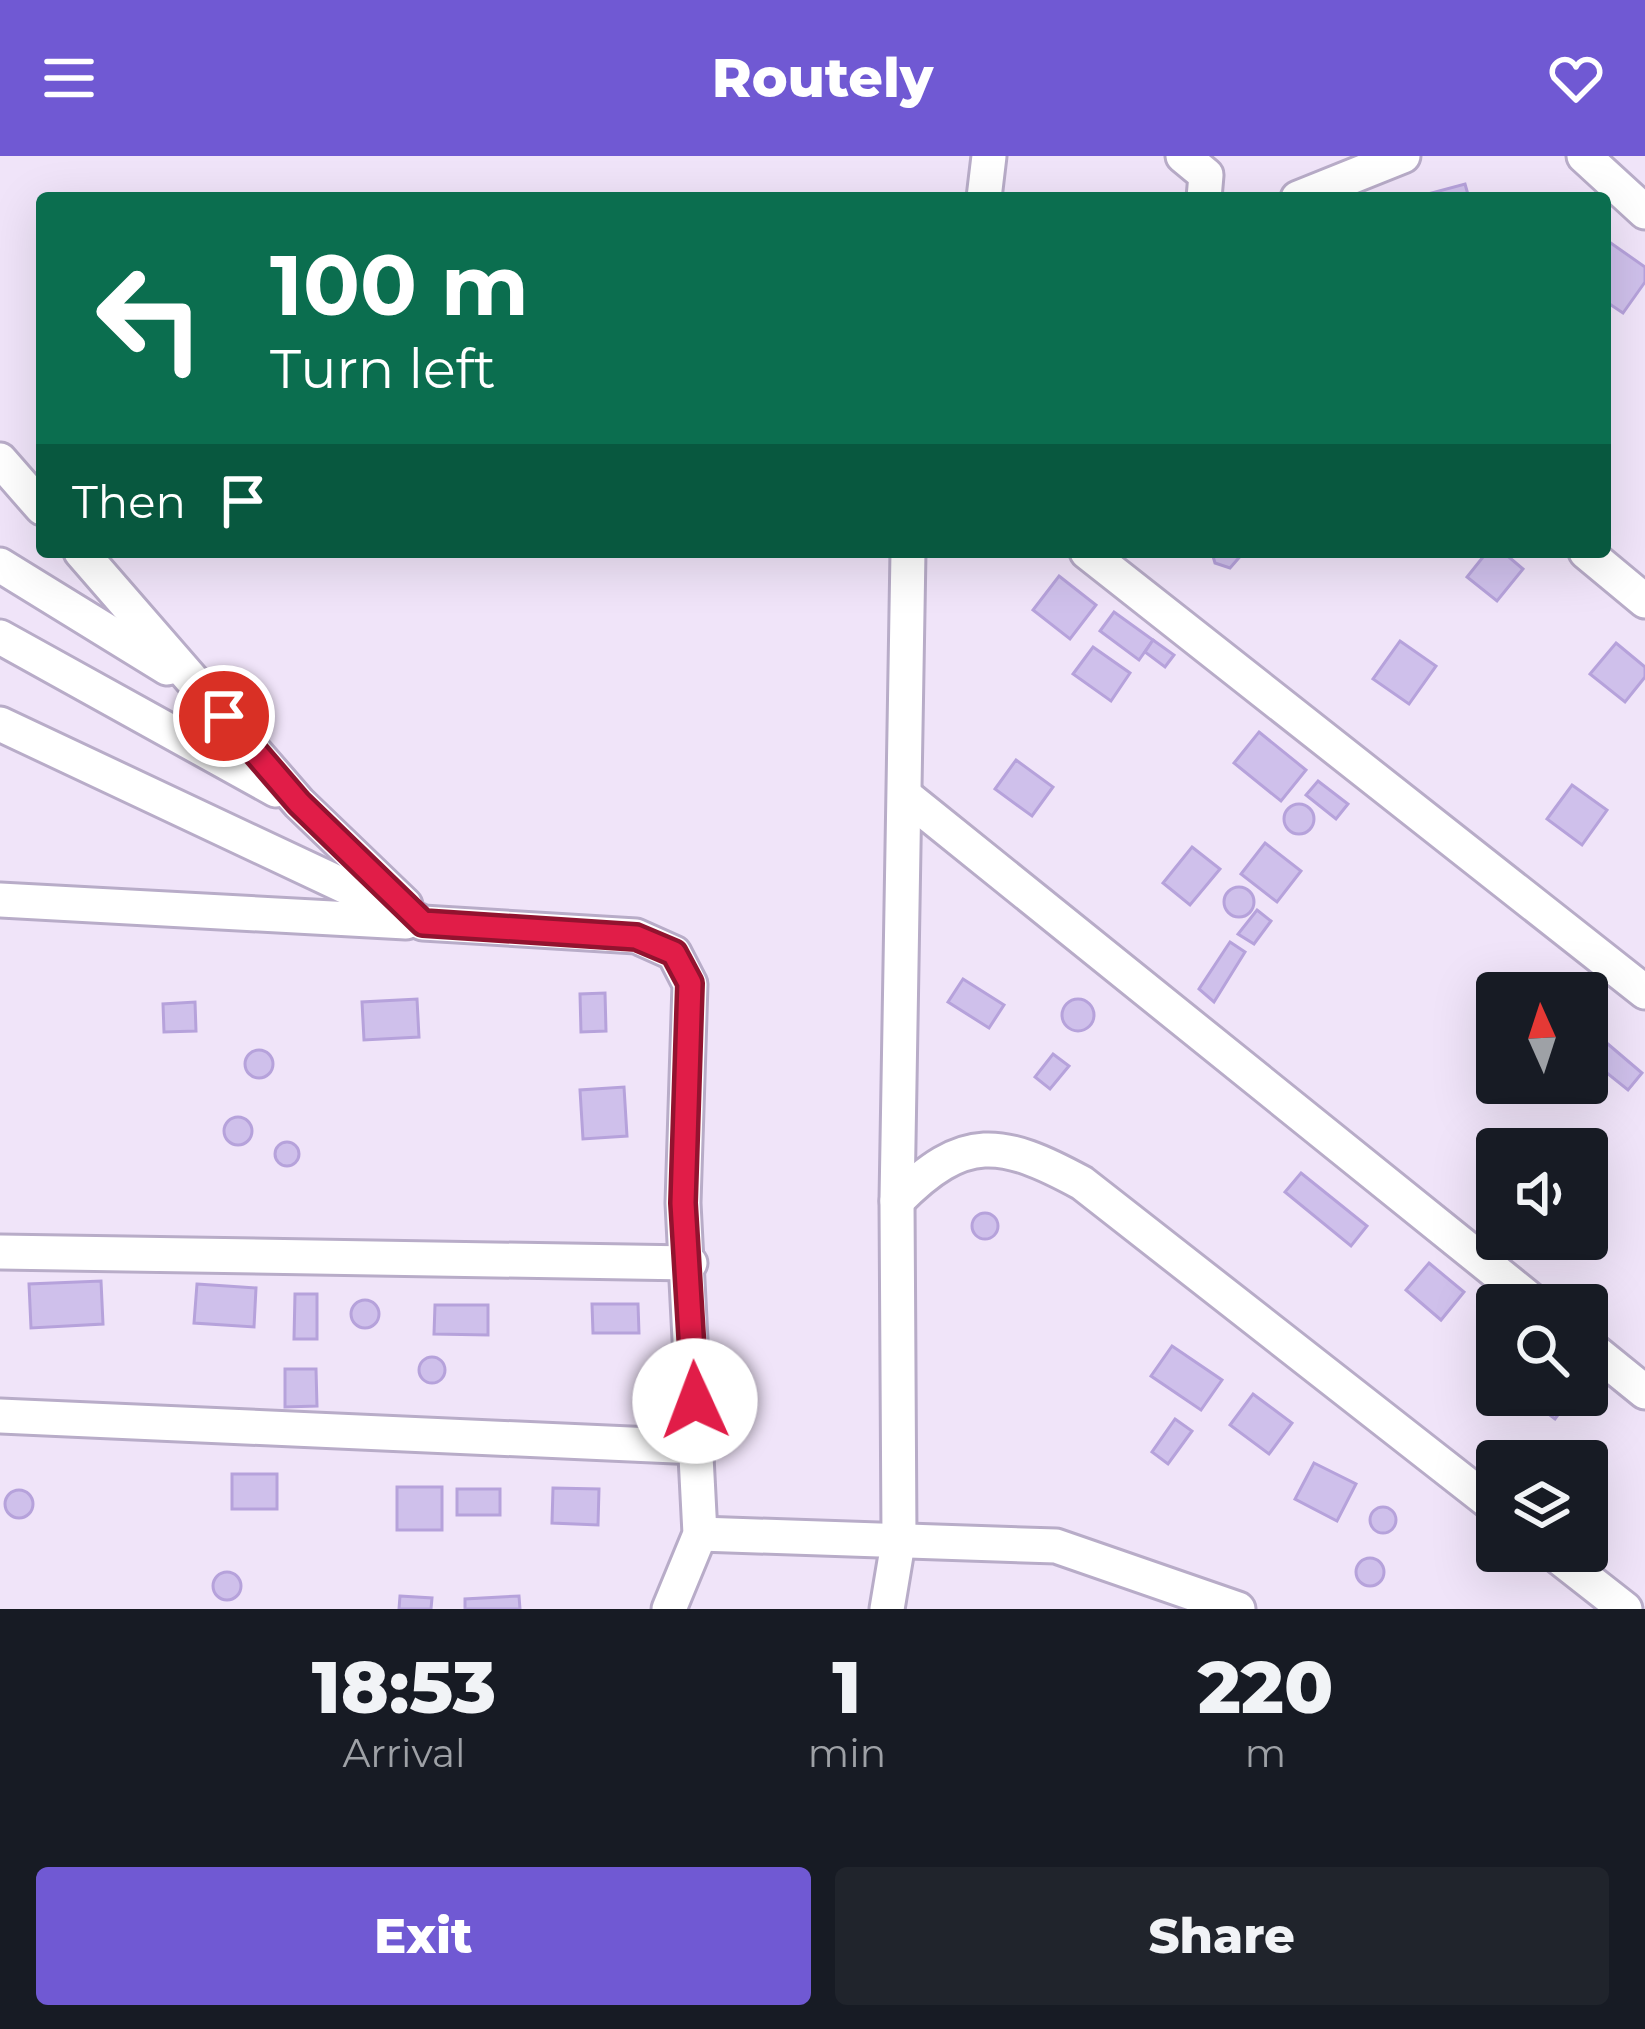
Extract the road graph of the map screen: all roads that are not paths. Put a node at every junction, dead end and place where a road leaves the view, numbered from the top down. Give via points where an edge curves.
1 (1010, 156) edge
2 (1183, 156) edge
3 (1403, 156) edge
4 (1584, 156) edge
5 (987, 180) edge
6 (1205, 192) edge
7 (1313, 192) edge
8 (1645, 212) edge
9 (0, 460) edge
10 (36, 501) edge
11 (85, 558) edge
12 (908, 558) edge
13 (1095, 558) edge
14 (1593, 558) edge
15 (0, 565) edge
16 (1645, 601) edge
17 (0, 637) edge
18 (199, 688) junction
19 (0, 724) edge
20 (907, 797) junction
21 (299, 803) junction
22 (0, 900) edge
23 (423, 923) junction
24 (1645, 992) edge
25 (897, 1202) junction
26 (0, 1252) edge
27 (690, 1263) junction
28 (1511, 1284) edge
29 (1608, 1362) edge
30 (1645, 1392) edge
31 (0, 1416) edge
32 (697, 1447) junction
33 (1476, 1492) edge
34 (700, 1534) junction
35 (899, 1537) junction
36 (1578, 1572) edge
37 (669, 1609) edge
38 (886, 1609) edge
39 (1238, 1609) edge
40 (1625, 1609) edge

1 - 5 street
2 - 6 street via 1206,175
3 - 7 street
4 - 8 street
9 - 10 street
11 - 18 street
12 - 20 street
13 - 24 street
14 - 16 street
15 - 18 street
17 - 21 street
18 - 21 street
19 - 23 street
20 - 25 street
20 - 28 street
21 - 23 street
22 - 23 street
23 - 27 street via 636,937 674,953 690,983 683,1203
25 - 33 street via 929,1168 972,1147 1028,1154 1082,1183
25 - 35 street
26 - 27 street
27 - 32 street
29 - 30 street
31 - 32 street
32 - 34 street
34 - 35 street
34 - 37 street
35 - 38 street
35 - 39 street via 1056,1546
36 - 40 street

